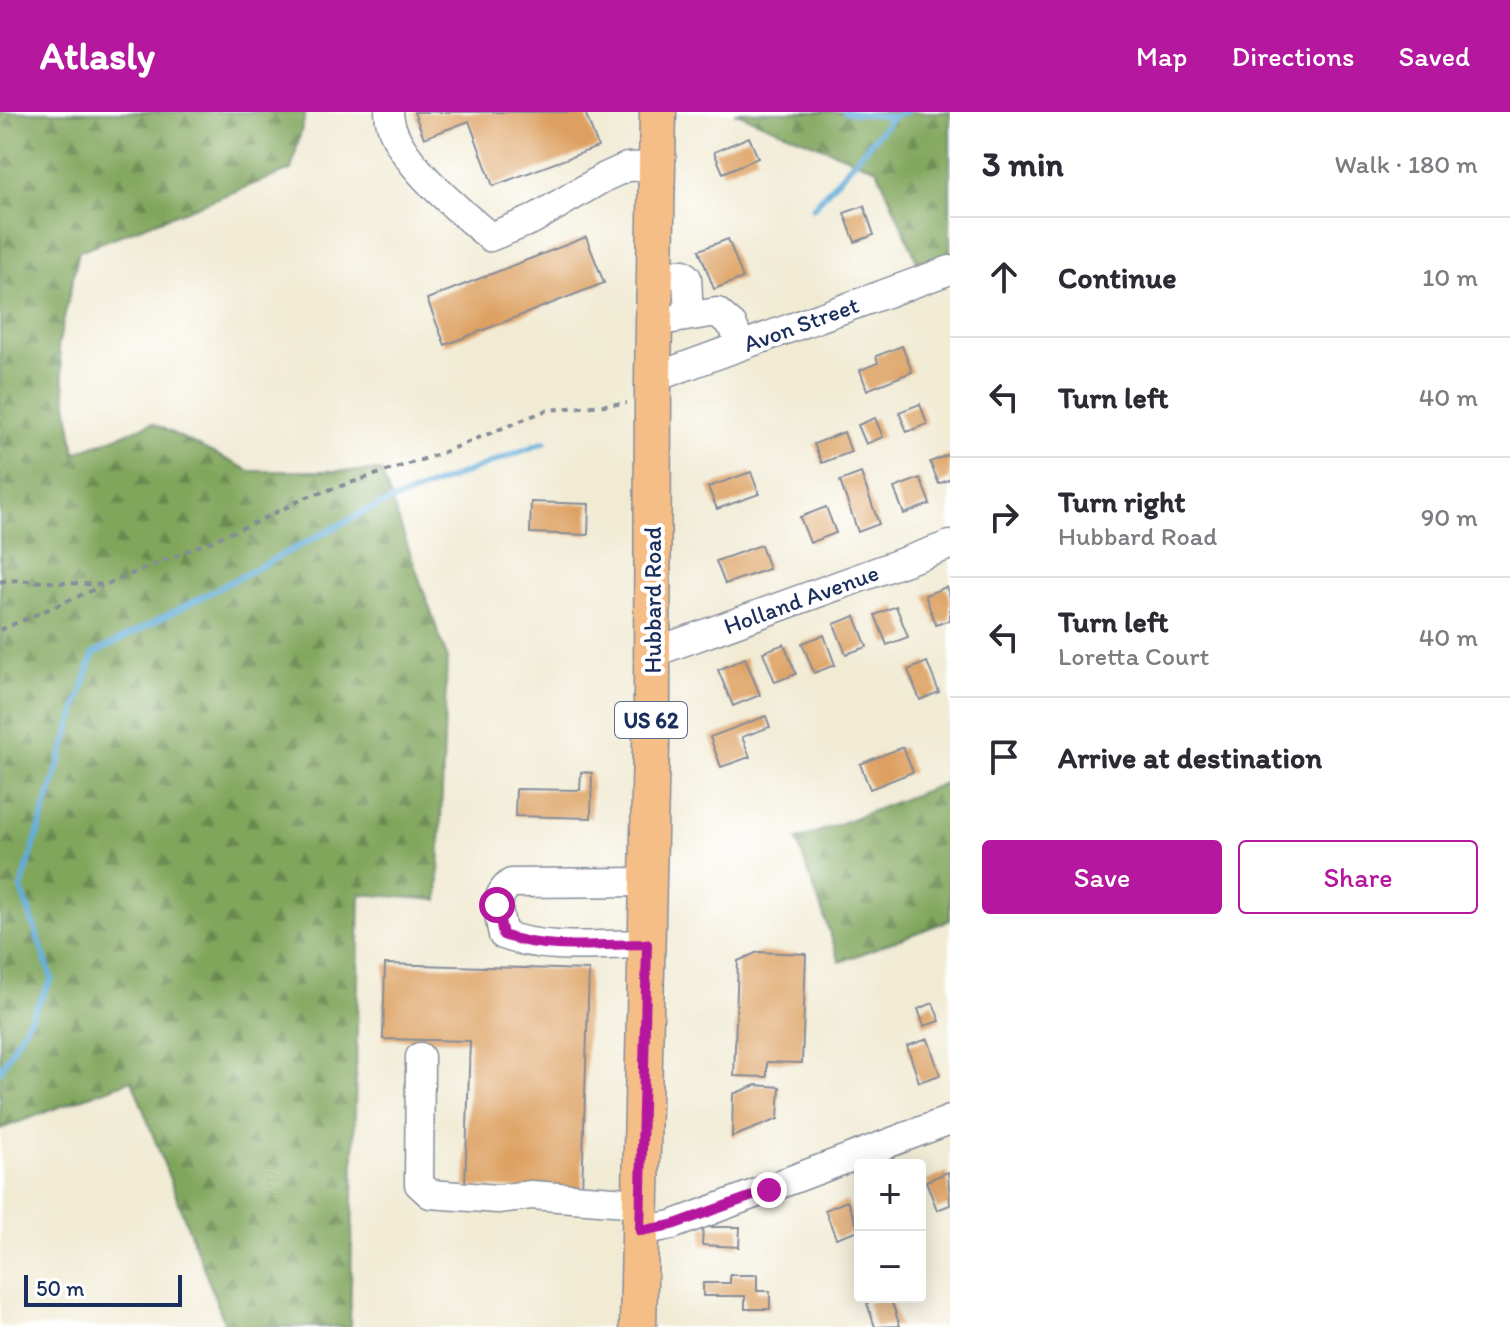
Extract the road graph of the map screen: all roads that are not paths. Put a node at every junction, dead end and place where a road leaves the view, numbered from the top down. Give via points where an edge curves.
1 (389, 112) edge
2 (658, 112) edge
3 (657, 166) junction
4 (950, 270) edge
5 (655, 273) junction
6 (689, 316) junction
7 (654, 322) junction
8 (741, 346) junction
9 (653, 390) junction
10 (950, 545) edge
11 (652, 653) junction
12 (648, 882) junction
13 (647, 944) junction
14 (420, 1057) dead end
15 (950, 1120) edge
16 (641, 1217) junction
17 (638, 1327) edge

1 - 3 street via 401,149 490,237 627,167
2 - 3 main road, Hubbard Road / US 62
3 - 5 main road, Hubbard Road / US 62
4 - 8 street, Avon Street
5 - 6 street via 687,278
5 - 7 main road, Hubbard Road / US 62
6 - 7 street
6 - 8 street via 717,312 733,326
7 - 9 main road, Hubbard Road / US 62
8 - 9 street, Avon Street
9 - 11 main road, Hubbard Road / US 62
10 - 11 street, Holland Avenue
11 - 12 main road, Hubbard Road / US 62
12 - 13 main road, Hubbard Road / US 62
12 - 13 street via 511,883 501,890 497,905 503,935 516,939
13 - 16 main road, Hubbard Road / US 62
14 - 16 street via 419,1184 430,1194 498,1199 531,1195
15 - 16 street via 672,1225
16 - 17 main road, Hubbard Road / US 62

